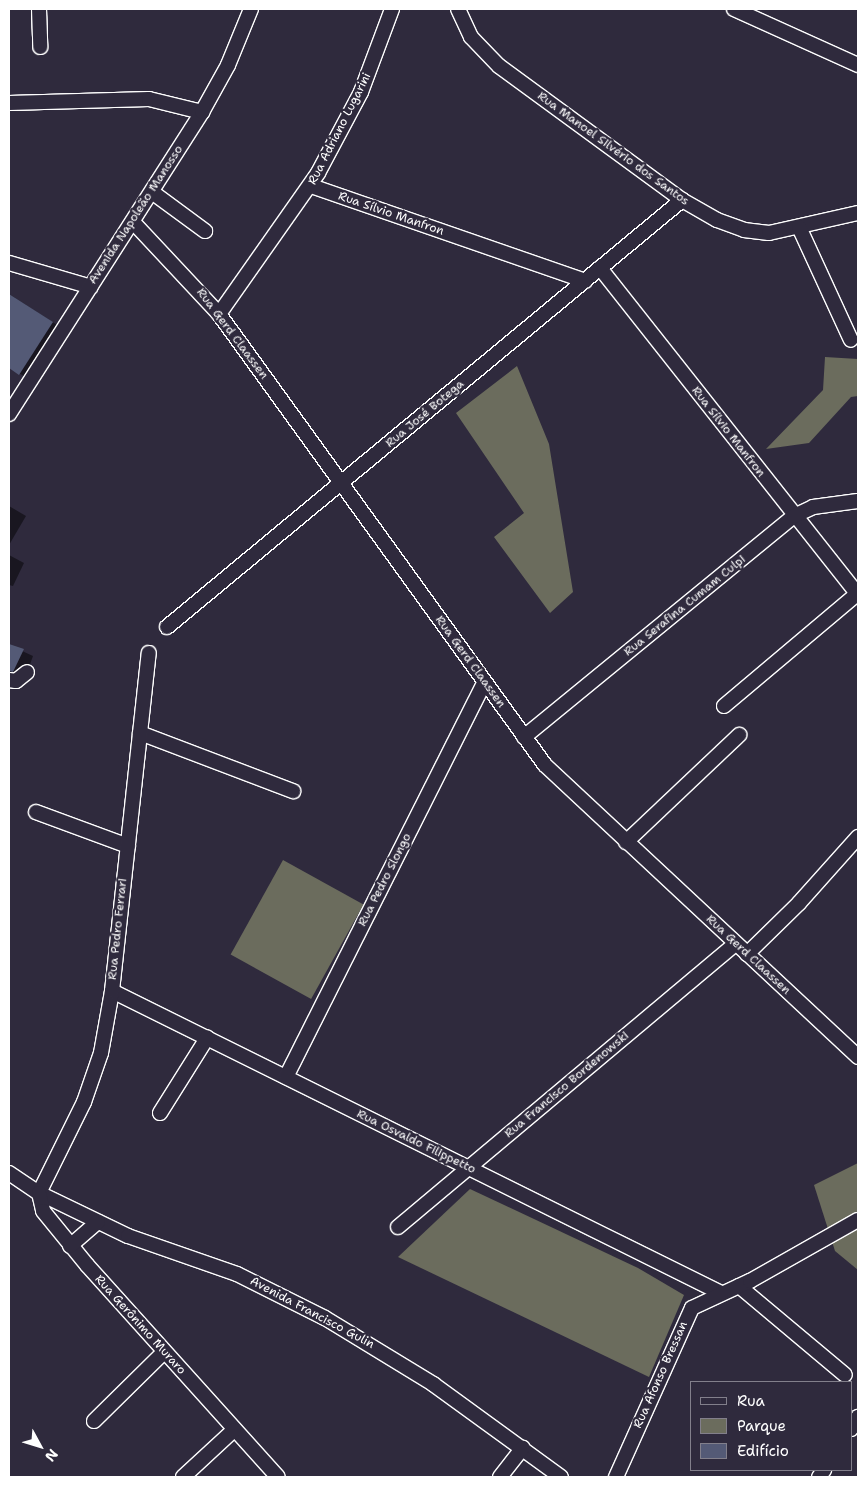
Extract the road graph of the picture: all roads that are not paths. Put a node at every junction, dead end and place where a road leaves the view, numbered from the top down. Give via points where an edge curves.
1 (39, 9) edge
2 (251, 9) edge
3 (392, 9) edge
4 (458, 9) edge
5 (734, 9) edge
6 (40, 47) dead end
7 (858, 65) edge
8 (9, 103) edge
9 (202, 112) junction
10 (311, 186) junction
11 (152, 192) junction
12 (682, 200) junction
13 (858, 213) edge
14 (133, 222) junction
15 (799, 227) junction
16 (205, 230) dead end
17 (9, 263) edge
18 (600, 268) junction
19 (585, 280) junction
20 (91, 287) junction
21 (219, 314) junction
22 (851, 340) dead end
23 (9, 414) edge
24 (341, 484) junction
25 (858, 501) edge
26 (794, 516) junction
27 (858, 595) edge
28 (167, 627) dead end
29 (149, 653) dead end
30 (27, 672) dead end
31 (9, 680) edge
32 (484, 683) junction
33 (724, 706) dead end
34 (140, 733) junction
35 (739, 735) dead end
36 (524, 737) junction
37 (293, 791) dead end
38 (36, 812) dead end
39 (858, 837) edge
40 (626, 842) junction
41 (128, 846) junction
42 (735, 944) junction
43 (747, 954) junction
44 (112, 991) junction
45 (207, 1038) junction
46 (858, 1056) edge
47 (286, 1077) junction
48 (160, 1112) dead end
49 (469, 1168) junction
50 (9, 1172) edge
51 (39, 1193) junction
52 (858, 1220) edge
53 (98, 1222) junction
54 (398, 1227) dead end
55 (70, 1246) junction
56 (739, 1286) junction
57 (721, 1293) junction
58 (164, 1352) junction
59 (845, 1375) dead end
60 (94, 1421) dead end
61 (234, 1430) junction
62 (523, 1448) junction
63 (183, 1477) edge
64 (278, 1477) edge
65 (500, 1477) edge
66 (561, 1477) edge
67 (616, 1477) edge

1 - 6 street
2 - 9 street, Avenida Napoleão Manosso via 228,65
3 - 10 street, Rua Adriano Lugarini via 361,92
4 - 12 street, Rua Manoel Silvério dos Santos via 471,38 499,66
5 - 7 street
8 - 9 street via 149,99
9 - 11 street, Avenida Napoleão Manosso
10 - 19 street, Rua Sílvio Manfron
10 - 21 street, Rua Adriano Lugarini
11 - 14 street, Avenida Napoleão Manosso
11 - 16 street
12 - 15 street, Rua Manoel Silvério dos Santos via 744,230 769,233
12 - 18 street, Rua José Botega
13 - 15 street, Rua Manoel Silvério dos Santos
14 - 20 street, Avenida Napoleão Manosso
14 - 21 street, Rua Gerd Claassen
15 - 22 street
17 - 20 street
18 - 19 street, Rua José Botega
18 - 26 street, Rua Sílvio Manfron
19 - 24 street, Rua José Botega
20 - 23 street, Avenida Napoleão Manosso
21 - 24 street, Rua Gerd Claassen
24 - 28 street, Rua José Botega
24 - 32 street, Rua Gerd Claassen
25 - 26 street, Rua Serafina Cumam Culpi via 813,507
26 - 27 street, Rua Sílvio Manfron
26 - 36 street, Rua Serafina Cumam Culpi
27 - 33 street
29 - 34 street, Rua Pedro Ferrari
30 - 31 street via 16,681
32 - 36 street, Rua Gerd Claassen
32 - 47 street, Rua Pedro Slongo
34 - 37 street
34 - 41 street, Rua Pedro Ferrari
35 - 40 street
36 - 40 street, Rua Gerd Claassen via 556,776
38 - 41 street
39 - 43 street
40 - 42 street, Rua Gerd Claassen
41 - 44 street, Rua Pedro Ferrari
42 - 43 street, Rua Gerd Claassen
42 - 49 street, Rua Francisco Bordenowski
43 - 46 street, Rua Gerd Claassen
44 - 45 street, Rua Osvaldo Filippetto
44 - 51 street, Rua Pedro Ferrari via 95,1076
45 - 47 street, Rua Osvaldo Filippetto
45 - 48 street
47 - 49 street, Rua Osvaldo Filippetto
49 - 54 street, Rua Francisco Bordenowski
49 - 57 street, Rua Osvaldo Filippetto
50 - 51 street
51 - 53 street, Avenida Francisco Gulin
51 - 55 street, Rua Gerônimo Muraro via 43,1211
52 - 56 street, Rua Afonso Bressan
53 - 55 street
53 - 62 street, Avenida Francisco Gulin via 143,1243 243,1277 325,1318 395,1358
55 - 58 street, Rua Gerônimo Muraro
56 - 57 street, Rua Afonso Bressan
56 - 59 street
57 - 67 street, Rua Afonso Bressan via 699,1302 687,1315
58 - 60 street
58 - 61 street, Rua Gerônimo Muraro
61 - 63 street
61 - 64 street, Rua Gerônimo Muraro
62 - 65 street
62 - 66 street, Avenida Francisco Gulin

